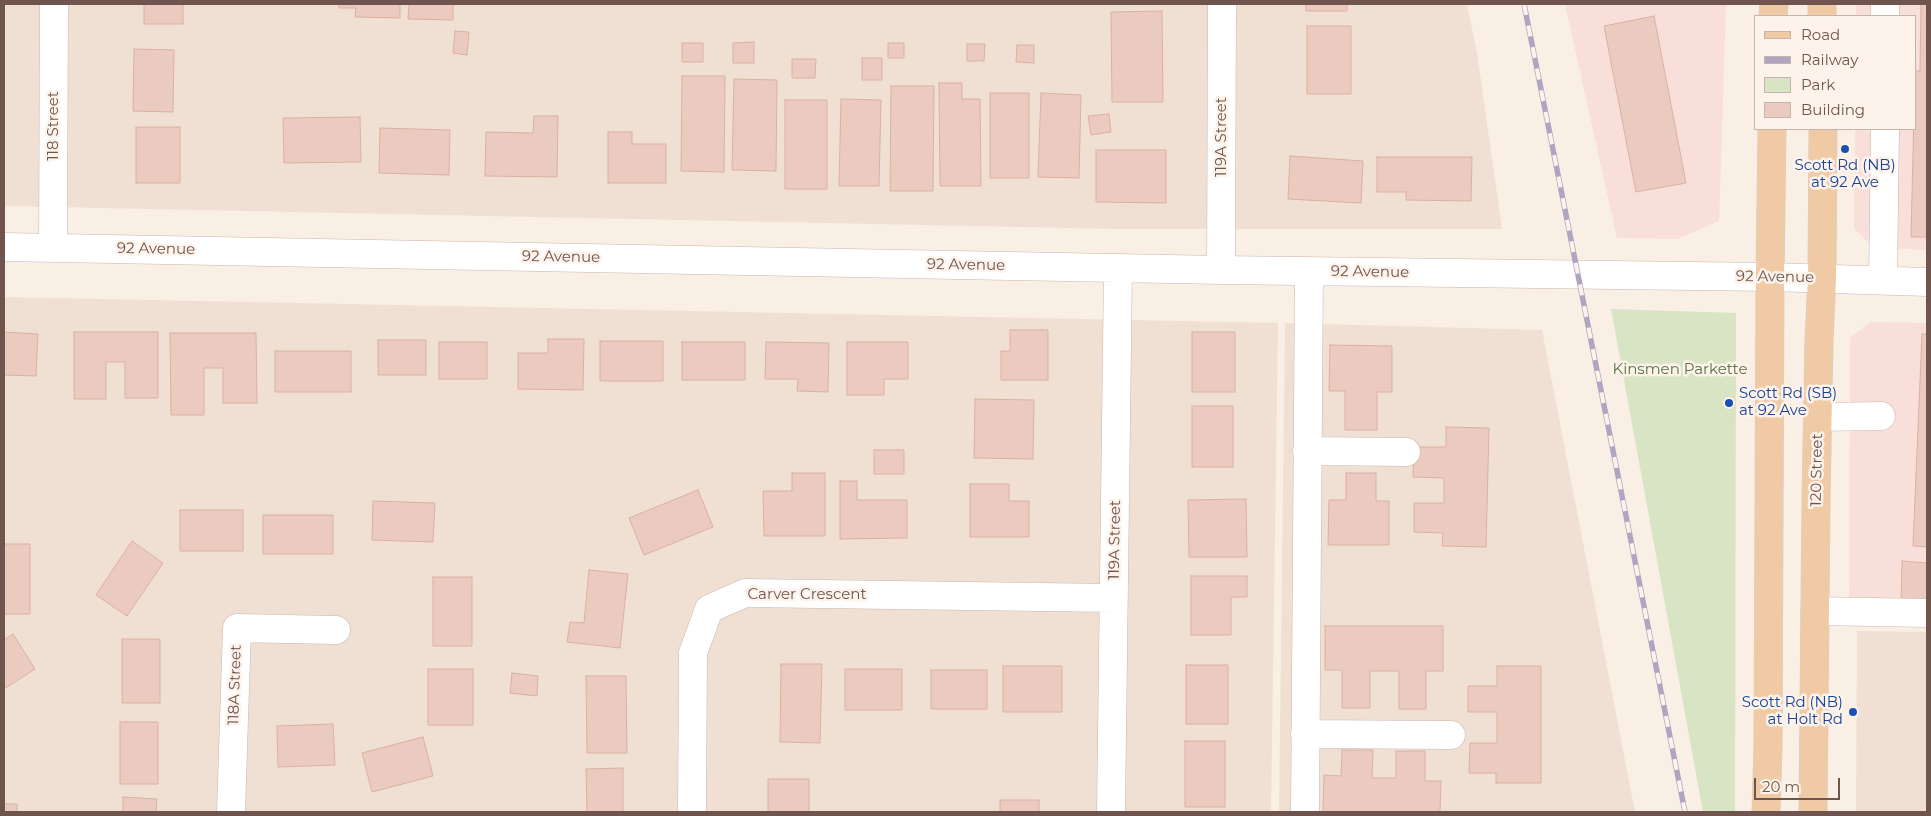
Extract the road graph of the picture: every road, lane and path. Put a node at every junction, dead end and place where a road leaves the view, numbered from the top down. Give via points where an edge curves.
1 (54, 4) edge
2 (1222, 4) edge
3 (1772, 130) edge
4 (1823, 130) edge
5 (1884, 130) edge
6 (4, 247) edge
7 (53, 247) junction
8 (1118, 268) junction
9 (1222, 270) junction
10 (1309, 271) junction
11 (1770, 277) junction
12 (1822, 278) junction
13 (1883, 280) junction
14 (1927, 282) edge
15 (1881, 416) dead end
16 (1818, 417) junction
17 (1308, 451) junction
18 (1406, 452) dead end
19 (1114, 598) junction
20 (1815, 611) junction
21 (1927, 613) edge
22 (336, 630) dead end
23 (1305, 734) junction
24 (1451, 735) dead end
25 (231, 812) edge
26 (692, 812) edge
27 (1112, 812) edge
28 (1305, 812) edge
29 (1766, 812) edge
30 (1812, 812) edge

1 - 7 street, 118 Street
2 - 9 street, 119A Street
3 - 11 main road
4 - 12 main road, 120 Street
5 - 13 street
6 - 7 street, 92 Avenue
7 - 8 street, 92 Avenue
8 - 9 street, 92 Avenue
8 - 19 street, 119A Street
9 - 10 street, 92 Avenue
10 - 11 street, 92 Avenue
10 - 17 street
11 - 12 street, 92 Avenue
11 - 29 main road
12 - 13 street, 92 Avenue
12 - 16 main road, 120 Street
13 - 14 street, 92 Avenue
15 - 16 street
16 - 20 main road, 120 Street
17 - 18 street
17 - 23 street
19 - 26 street, Carver Crescent via 746,593 709,609 693,653
19 - 27 street, 119A Street
20 - 21 street
20 - 30 main road, 120 Street
22 - 25 street, 118A Street via 237,628
23 - 24 street
23 - 28 street

